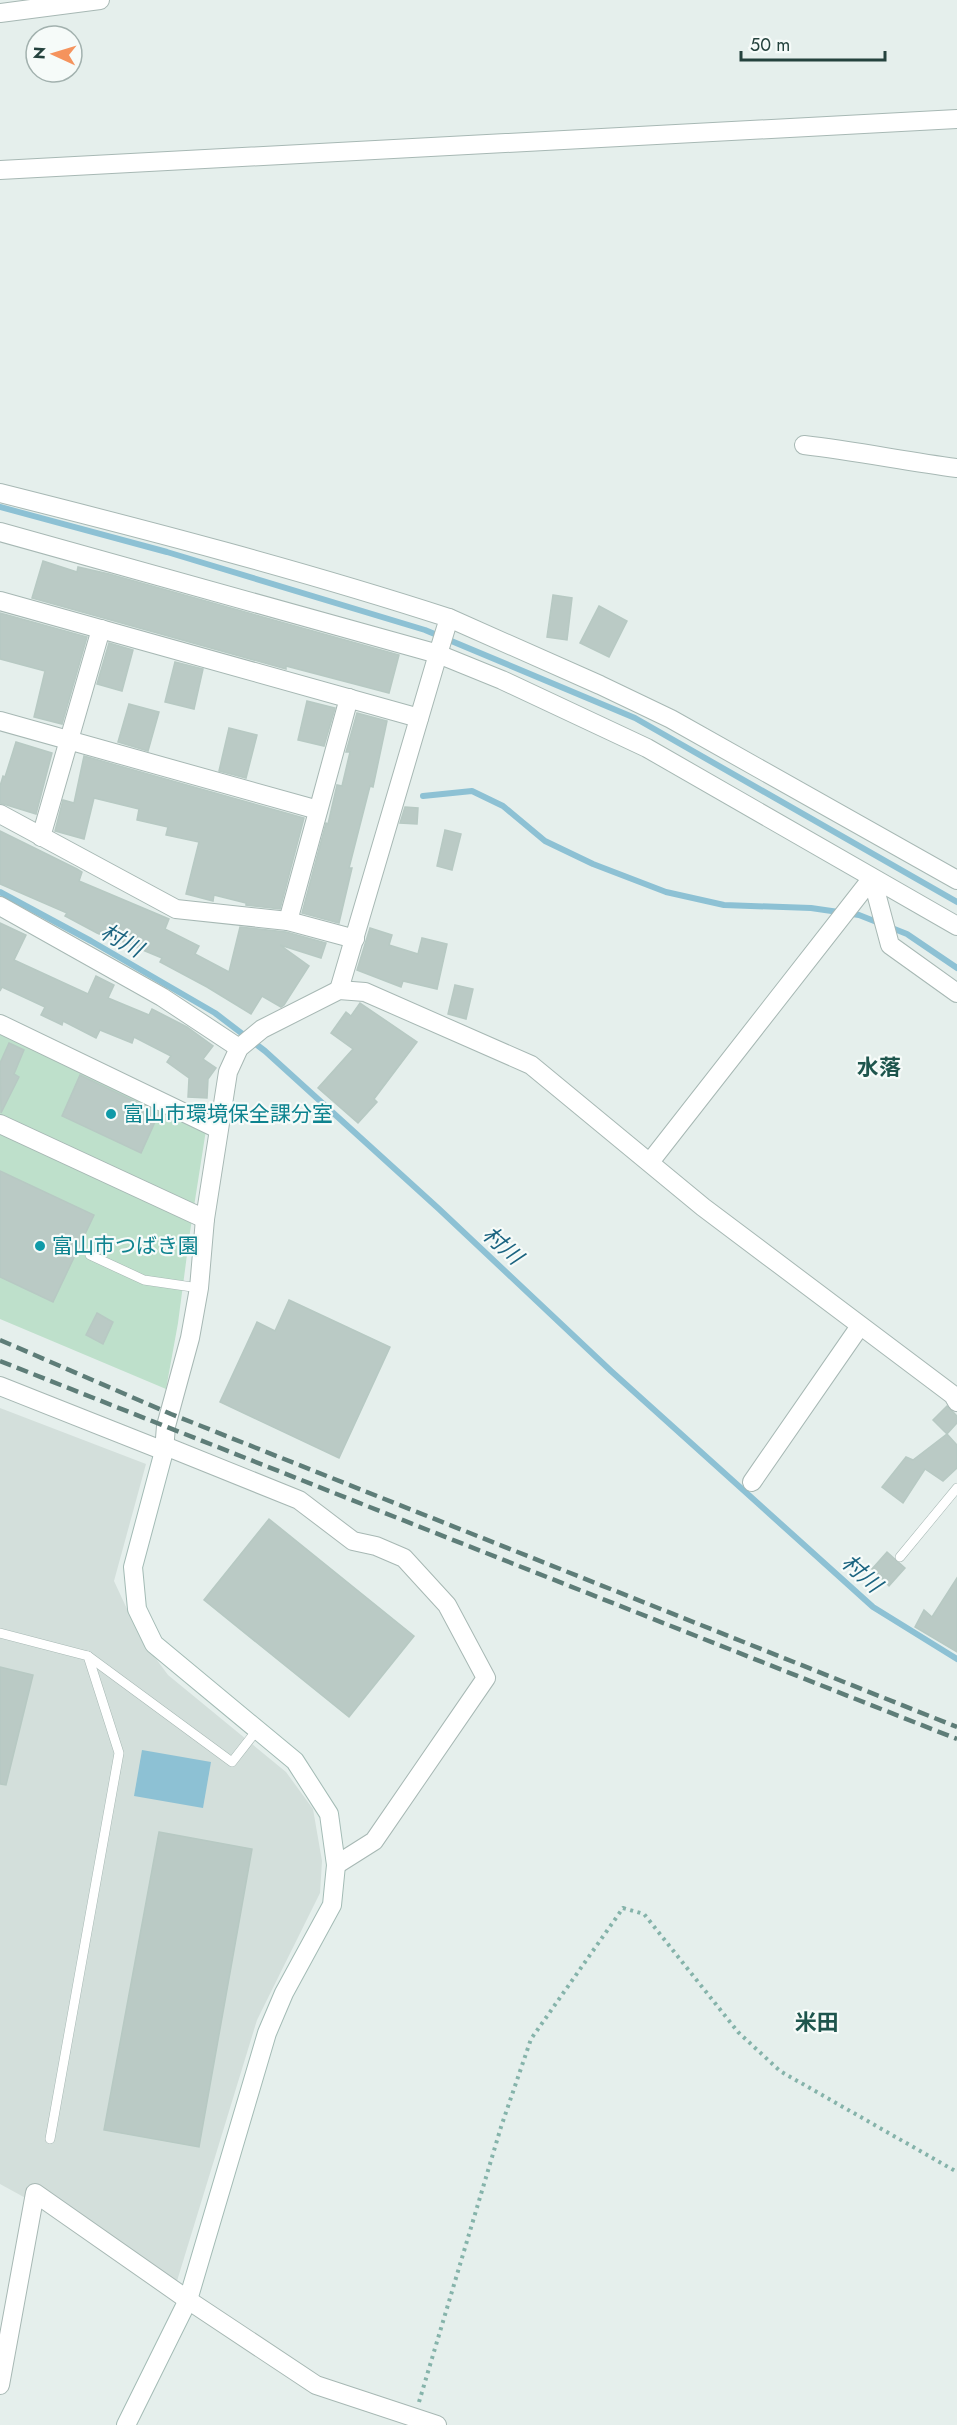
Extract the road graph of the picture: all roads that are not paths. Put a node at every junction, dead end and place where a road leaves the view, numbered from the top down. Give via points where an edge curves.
1 (100, 0) edge
2 (0, 13) edge
3 (957, 120) edge
4 (0, 170) edge
5 (804, 445) dead end
6 (957, 468) edge
7 (0, 493) edge
8 (0, 532) edge
9 (0, 601) edge
10 (449, 618) junction
11 (101, 629) junction
12 (438, 654) junction
13 (349, 698) junction
14 (419, 718) junction
15 (0, 721) edge
16 (69, 740) junction
17 (318, 810) junction
18 (0, 814) edge
19 (41, 837) junction
20 (872, 878) junction
21 (957, 880) edge
22 (0, 906) edge
23 (288, 921) junction
24 (957, 926) edge
25 (355, 939) junction
26 (339, 990) junction
27 (957, 993) edge
28 (0, 1024) edge
29 (239, 1047) junction
30 (0, 1124) edge
31 (218, 1129) junction
32 (650, 1162) junction
33 (205, 1219) junction
34 (90, 1255) dead end
35 (199, 1288) junction
36 (860, 1326) junction
37 (0, 1386) edge
38 (957, 1402) edge
39 (164, 1448) junction
40 (752, 1482) dead end
41 (957, 1488) edge
42 (900, 1557) dead end
43 (0, 1633) edge
44 (88, 1656) junction
45 (257, 1730) junction
46 (336, 1865) junction
47 (50, 2139) dead end
48 (188, 2300) junction
49 (0, 2385) edge
50 (126, 2425) edge
51 (437, 2425) edge

1 - 2 street
3 - 4 street
5 - 6 street
7 - 10 street via 230,553
8 - 12 street
9 - 11 street
10 - 12 street
10 - 21 street via 671,719
11 - 13 street
11 - 16 street
12 - 14 street
12 - 20 street via 647,748
13 - 14 street
13 - 17 street
14 - 25 street
15 - 16 street
16 - 17 street
16 - 19 street
17 - 23 street
18 - 19 street
19 - 23 street via 176,909
20 - 24 street
20 - 27 street via 890,945
20 - 32 street
22 - 29 street via 162,997
23 - 25 street
25 - 26 street
26 - 29 street via 259,1031
26 - 32 street via 365,992 531,1065
28 - 31 street
29 - 31 street via 228,1072
30 - 33 street
31 - 33 street
32 - 36 street via 703,1208
33 - 35 street
34 - 35 lane via 144,1280
35 - 39 street
36 - 38 street
36 - 40 street
37 - 39 street
39 - 45 street via 134,1567 137,1609 154,1644
39 - 46 street via 299,1500 353,1541 404,1558 447,1605 486,1678 374,1841
41 - 42 lane
43 - 44 lane
44 - 45 lane via 232,1762
44 - 47 lane via 119,1753
45 - 46 street via 295,1761 329,1814
46 - 48 street via 332,1905 267,2033
48 - 49 street via 35,2193
48 - 50 street
48 - 51 street via 315,2385

